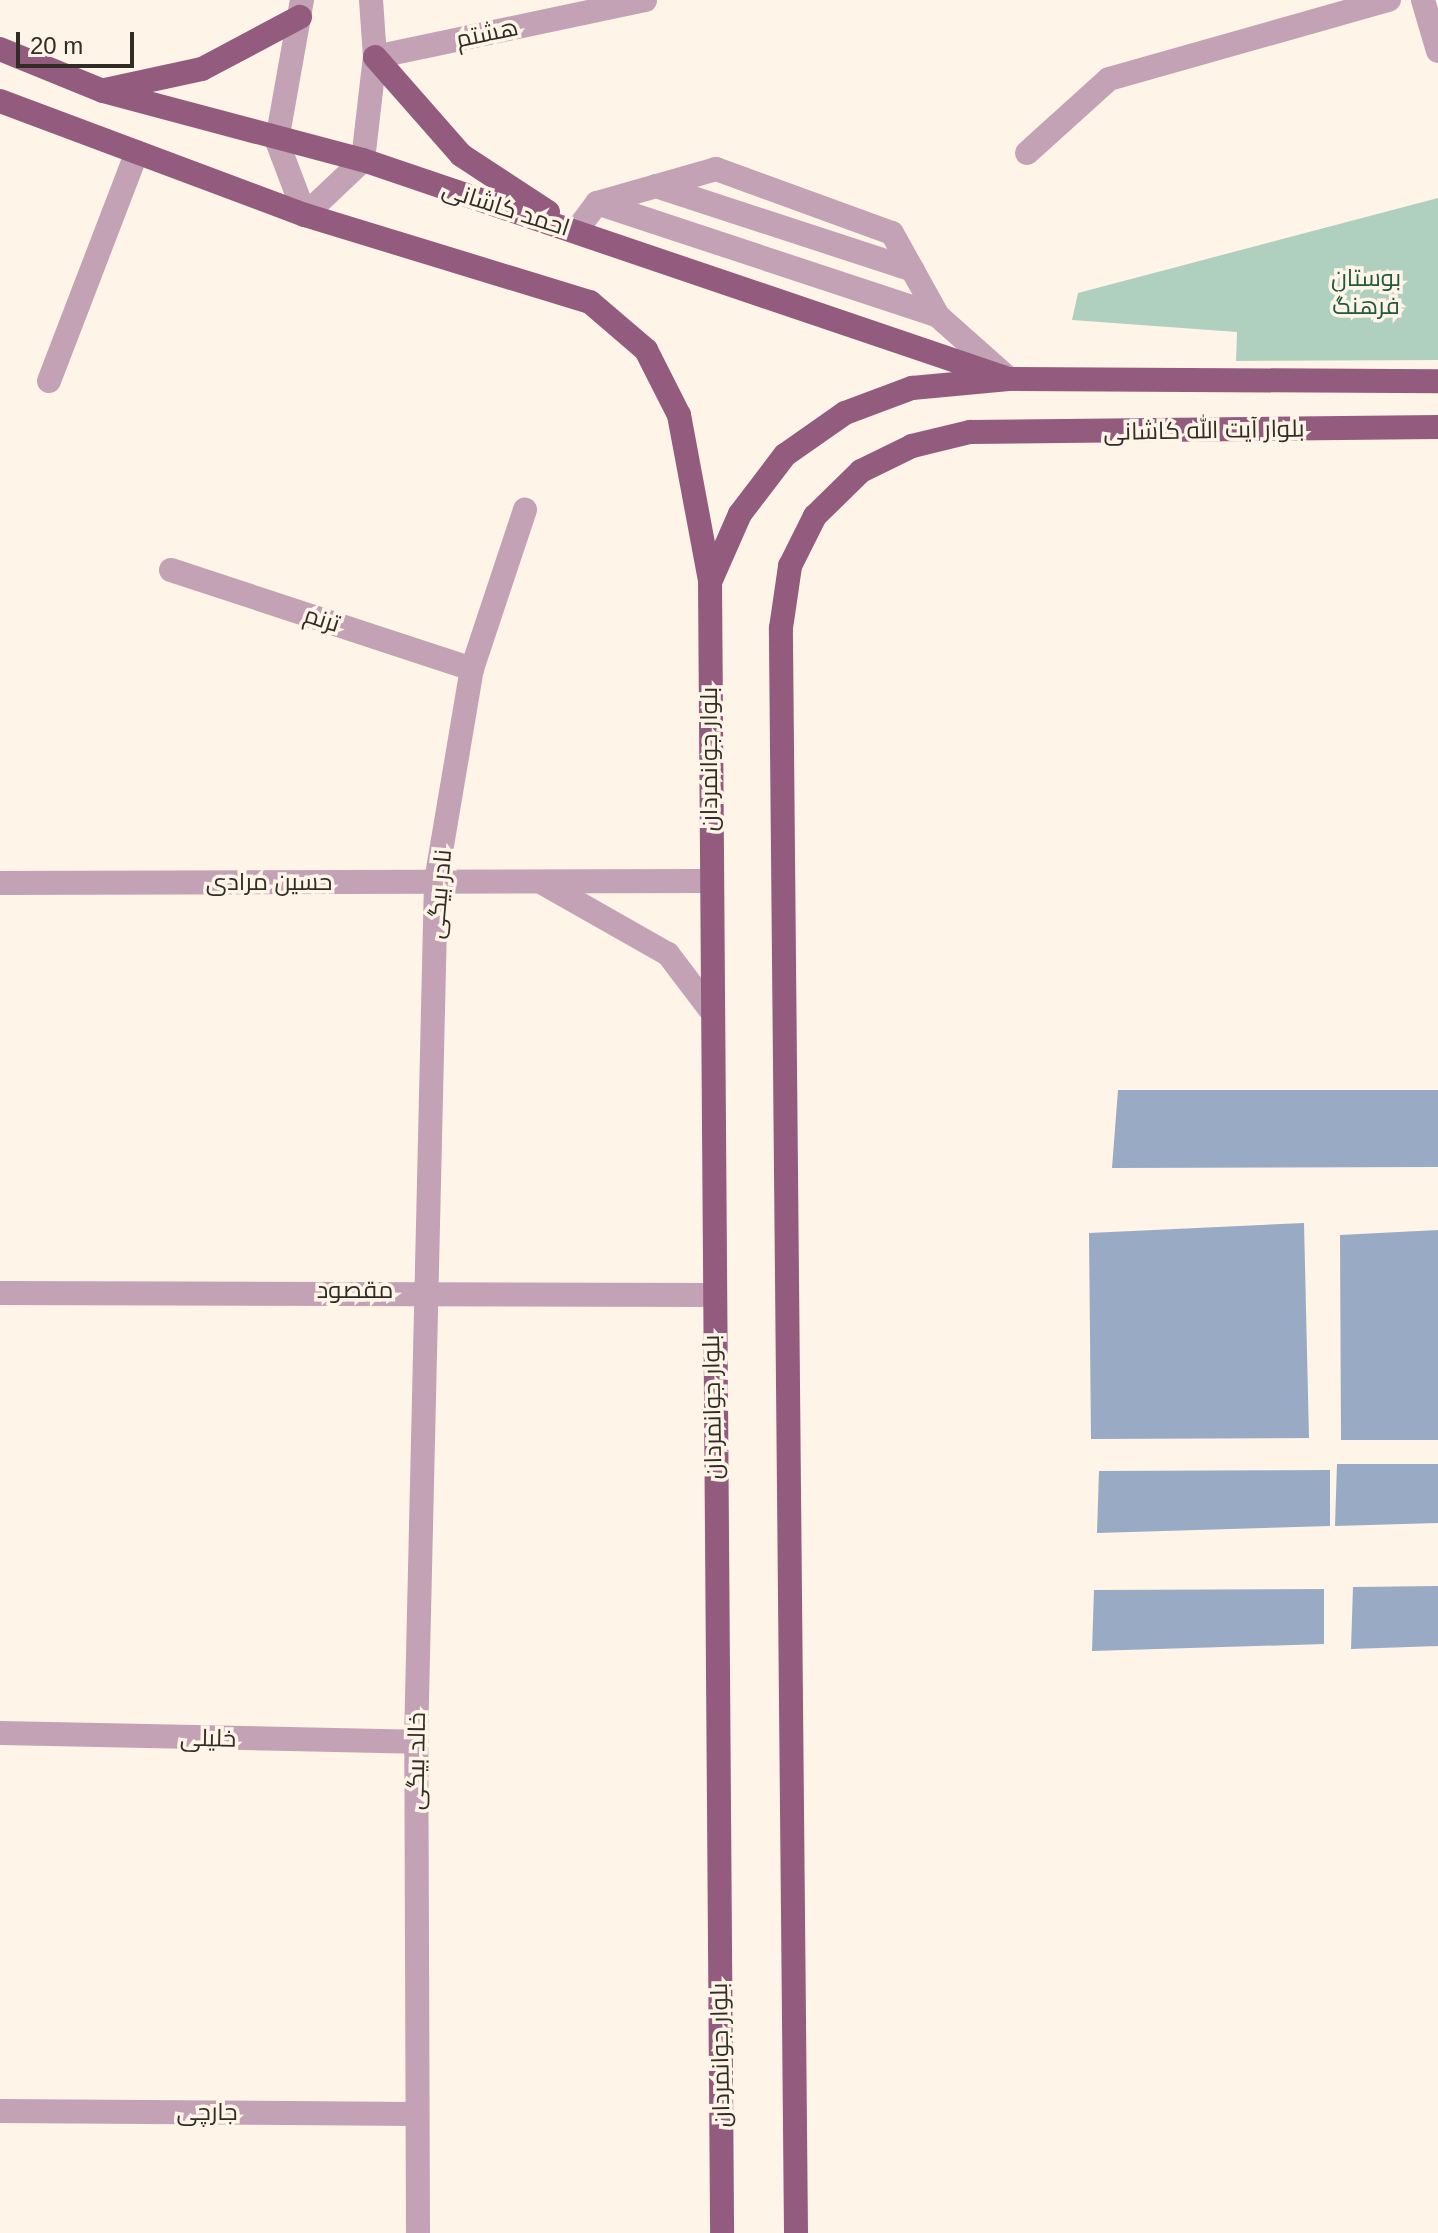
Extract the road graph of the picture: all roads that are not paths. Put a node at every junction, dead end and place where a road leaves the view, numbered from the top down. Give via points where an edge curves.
1 (371, 0) edge
2 (645, 0) edge
3 (1389, 0) edge
4 (1423, 0) edge
5 (301, 8) edge
6 (0, 49) edge
7 (1438, 51) edge
8 (375, 57) junction
9 (103, 91) junction
10 (0, 101) edge
11 (277, 141) junction
12 (137, 152) junction
13 (1027, 153) dead end
14 (363, 160) junction
15 (656, 186) junction
16 (597, 203) junction
17 (305, 215) junction
18 (576, 231) junction
19 (913, 270) junction
20 (938, 316) junction
21 (1009, 379) junction
22 (49, 381) dead end
23 (1438, 381) edge
24 (1438, 427) edge
25 (525, 510) dead end
26 (171, 570) dead end
27 (710, 581) junction
28 (472, 669) junction
29 (436, 881) junction
30 (538, 881) junction
31 (708, 881) junction
32 (0, 883) edge
33 (709, 1008) junction
34 (426, 1289) junction
35 (0, 1293) edge
36 (711, 1295) junction
37 (0, 1733) edge
38 (416, 1742) junction
39 (0, 2111) edge
40 (415, 2114) junction
41 (418, 2233) edge
42 (722, 2233) edge
43 (796, 2233) edge

1 - 8 street
2 - 8 street, هشتم
3 - 13 street via 1109,79
4 - 7 street
5 - 9 main road via 202,69
5 - 11 street
6 - 9 main road, احمد کاشانی
8 - 14 street
8 - 18 main road via 461,155
9 - 11 main road, احمد کاشانی
10 - 12 main road
11 - 14 main road, احمد کاشانی
11 - 17 street
12 - 17 main road
12 - 22 street
14 - 17 street
14 - 18 main road, احمد کاشانی
15 - 16 street
15 - 19 street
15 - 19 street via 716,169 892,233
16 - 18 street
16 - 20 street
17 - 27 main road via 590,302 646,350 679,415
18 - 21 main road, احمد کاشانی
19 - 20 street
20 - 21 street
21 - 23 main road, بلوار آیت الله کاشانی
21 - 27 main road via 912,388 845,413 785,455 740,514
24 - 43 main road, بلوار آیت الله کاشانی via 970,432 912,446 861,471 815,516 790,566 781,628
25 - 28 street, نادر بیگی
26 - 28 street, ترنم
27 - 31 main road, بلوار جوانمردان
28 - 29 street, نادر بیگی
29 - 30 street, حسین مرادی
29 - 32 street, حسین مرادی
29 - 34 street, نادر بیگی
30 - 31 street, حسین مرادی
30 - 33 street, حسین مرادی via 668,954
31 - 33 main road, بلوار جوانمردان
33 - 36 main road, بلوار جوانمردان
34 - 35 street, مقصود
34 - 36 street, مقصود
34 - 38 street, خالد بیگی
36 - 42 main road, بلوار جوانمردان
37 - 38 street, خلیلی
38 - 40 street, خالد بیگی
39 - 40 street, جارچی
40 - 41 street, خالد بیگی

